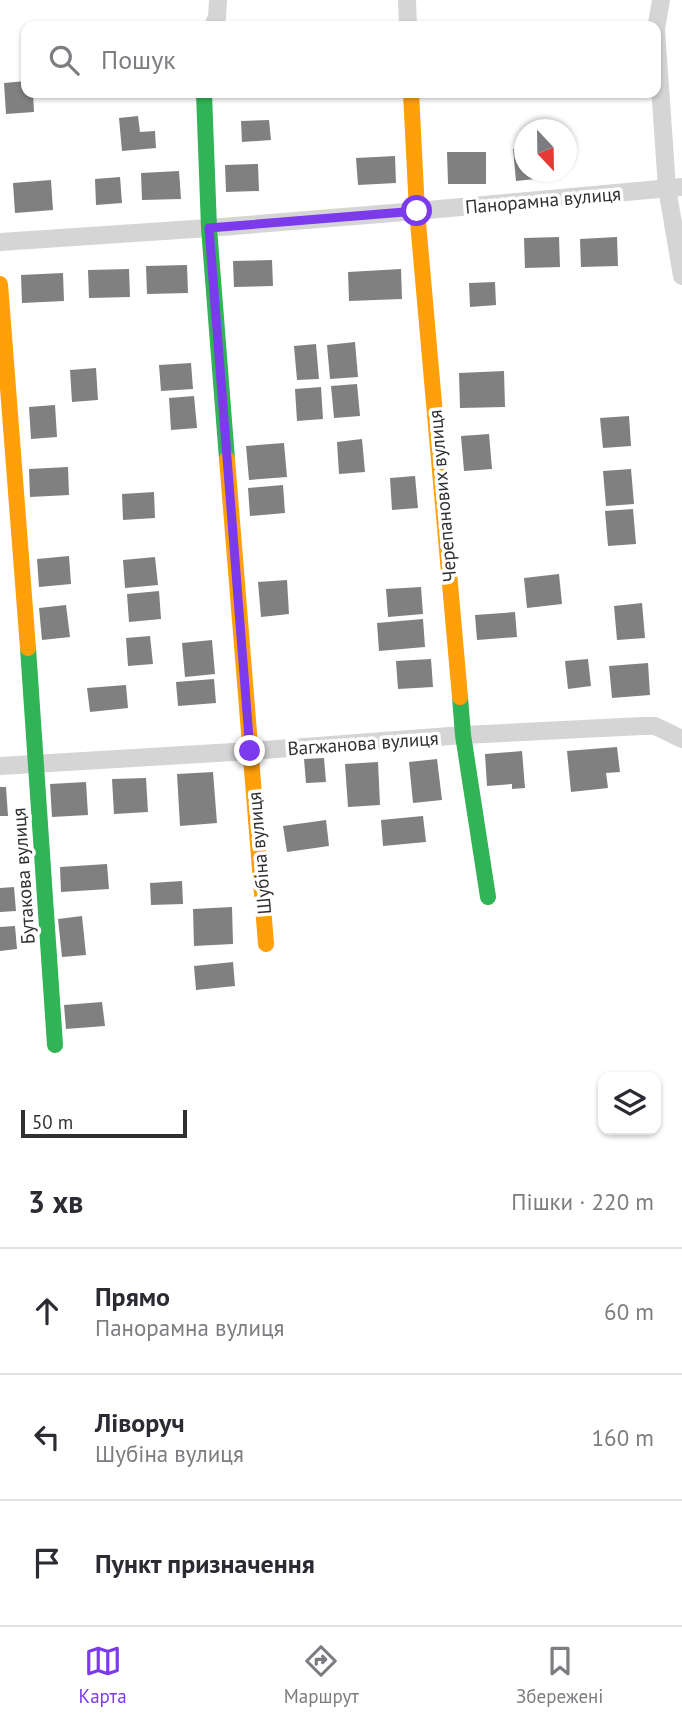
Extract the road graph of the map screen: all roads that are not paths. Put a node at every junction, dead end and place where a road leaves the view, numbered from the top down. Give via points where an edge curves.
1 (218, 0) edge
2 (407, 0) edge
3 (661, 0) edge
4 (215, 21) edge
5 (408, 21) edge
6 (657, 21) edge
7 (661, 71) edge
8 (204, 98) edge
9 (411, 98) edge
10 (675, 187) edge
11 (417, 211) junction
12 (209, 228) junction
13 (0, 242) edge
14 (682, 276) edge
15 (0, 284) edge
16 (463, 735) junction
17 (682, 739) edge
18 (250, 751) junction
19 (37, 764) junction
20 (0, 766) edge
21 (488, 897) dead end
22 (266, 944) dead end
23 (55, 1045) dead end

1 - 4 street
2 - 5 street
3 - 6 street
7 - 10 street
8 - 12 street, Шубіна вулиця
9 - 11 street, Черепанових вулиця
10 - 11 street, Панорамна вулиця
10 - 14 street
11 - 12 street, Панорамна вулиця
11 - 16 street, Черепанових вулиця
12 - 13 street, Панорамна вулиця
12 - 18 street, Шубіна вулиця
15 - 19 street, Бутакова вулиця
16 - 17 street, Вагжанова вулиця via 655,726
16 - 18 street, Вагжанова вулиця
16 - 21 street, Черепанових вулиця
18 - 19 street, Вагжанова вулиця
18 - 22 street, Шубіна вулиця
19 - 20 street, Вагжанова вулиця
19 - 23 street, Бутакова вулиця

